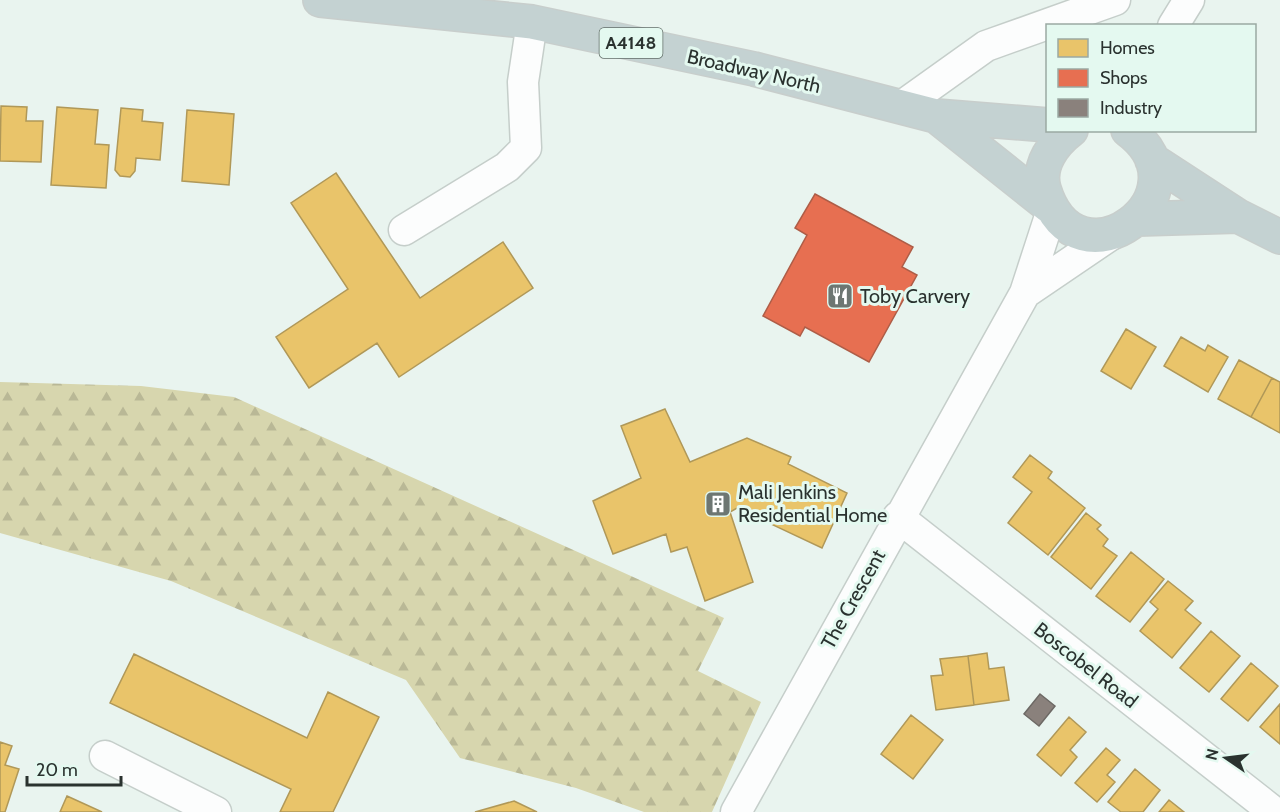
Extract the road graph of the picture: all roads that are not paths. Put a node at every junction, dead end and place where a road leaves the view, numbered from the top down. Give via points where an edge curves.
1 (320, 0) edge
2 (1115, 0) edge
3 (1189, 0) edge
4 (532, 22) junction
5 (1048, 24) edge
6 (1174, 24) edge
7 (1046, 25) edge
8 (902, 106) junction
9 (936, 116) junction
10 (1046, 125) edge
11 (1068, 132) edge
12 (1146, 144) edge
13 (1051, 208) junction
14 (1238, 216) junction
15 (1126, 227) junction
16 (404, 230) dead end
17 (1280, 237) edge
18 (1025, 293) junction
19 (898, 517) junction
20 (105, 756) dead end
21 (216, 812) edge
22 (736, 812) edge
23 (1274, 812) edge

1 - 4 highway, Broadway North / A4148
2 - 5 street
3 - 6 street
4 - 8 highway, Broadway North / A4148
4 - 16 street via 523,82 526,148 507,166
7 - 8 street via 986,46
8 - 9 highway, Broadway North / A4148
9 - 10 highway, Broadway North / A4148
9 - 13 highway, Broadway North / A4148
11 - 13 highway via 1057,141 1045,161 1042,184
12 - 14 highway
12 - 15 highway via 1156,181 1150,202
13 - 15 highway, Broadway North via 1059,220 1094,236
13 - 18 street, The Crescent
14 - 15 highway
14 - 17 highway
15 - 18 street, The Crescent
18 - 19 street, The Crescent
19 - 22 street, The Crescent
19 - 23 street, Boscobel Road
20 - 21 street

